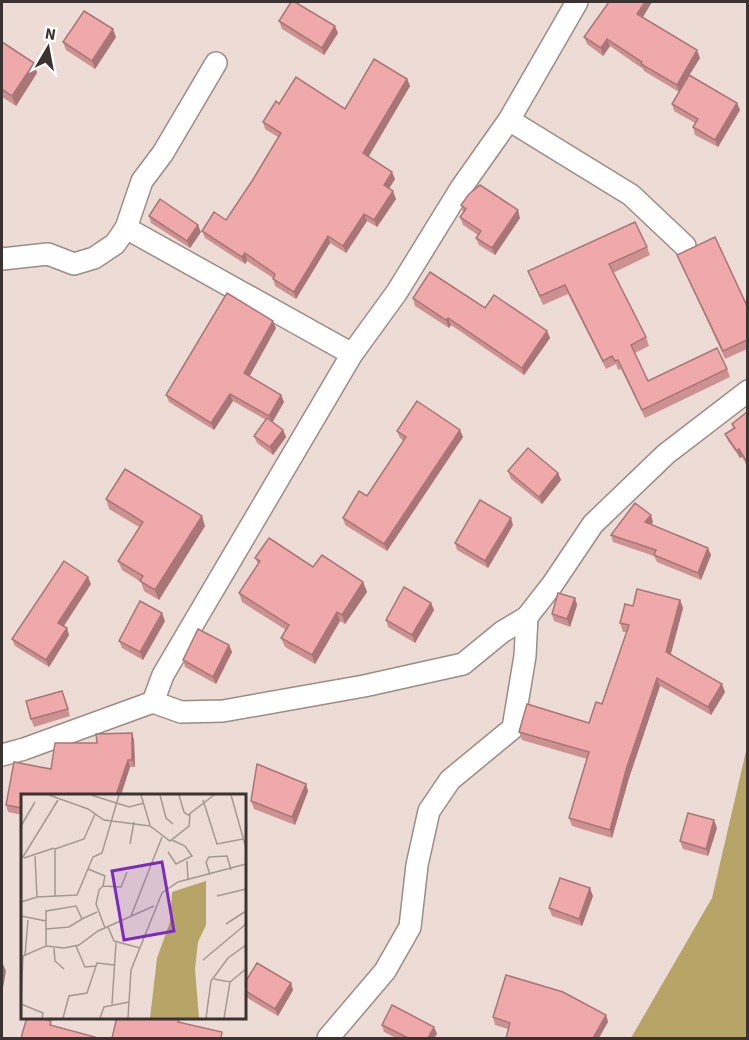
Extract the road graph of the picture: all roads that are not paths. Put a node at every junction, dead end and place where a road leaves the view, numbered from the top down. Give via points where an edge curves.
1 (577, 2) edge
2 (216, 63) dead end
3 (509, 120) junction
4 (126, 228) junction
5 (685, 246) dead end
6 (2, 259) edge
7 (352, 354) junction
8 (747, 391) edge
9 (526, 617) junction
10 (153, 702) junction
11 (2, 755) edge
12 (328, 1038) edge

1 - 3 street
2 - 4 street via 164,153 142,181
3 - 5 street via 631,195
3 - 7 street
4 - 6 street via 115,244 94,258 74,264 48,254
4 - 7 street
7 - 10 street via 162,675
8 - 9 street via 666,454 593,524
9 - 10 street via 464,664 224,711 181,712
9 - 12 street via 525,656 513,728 450,780 429,811 417,865 410,927 385,971
10 - 11 street

